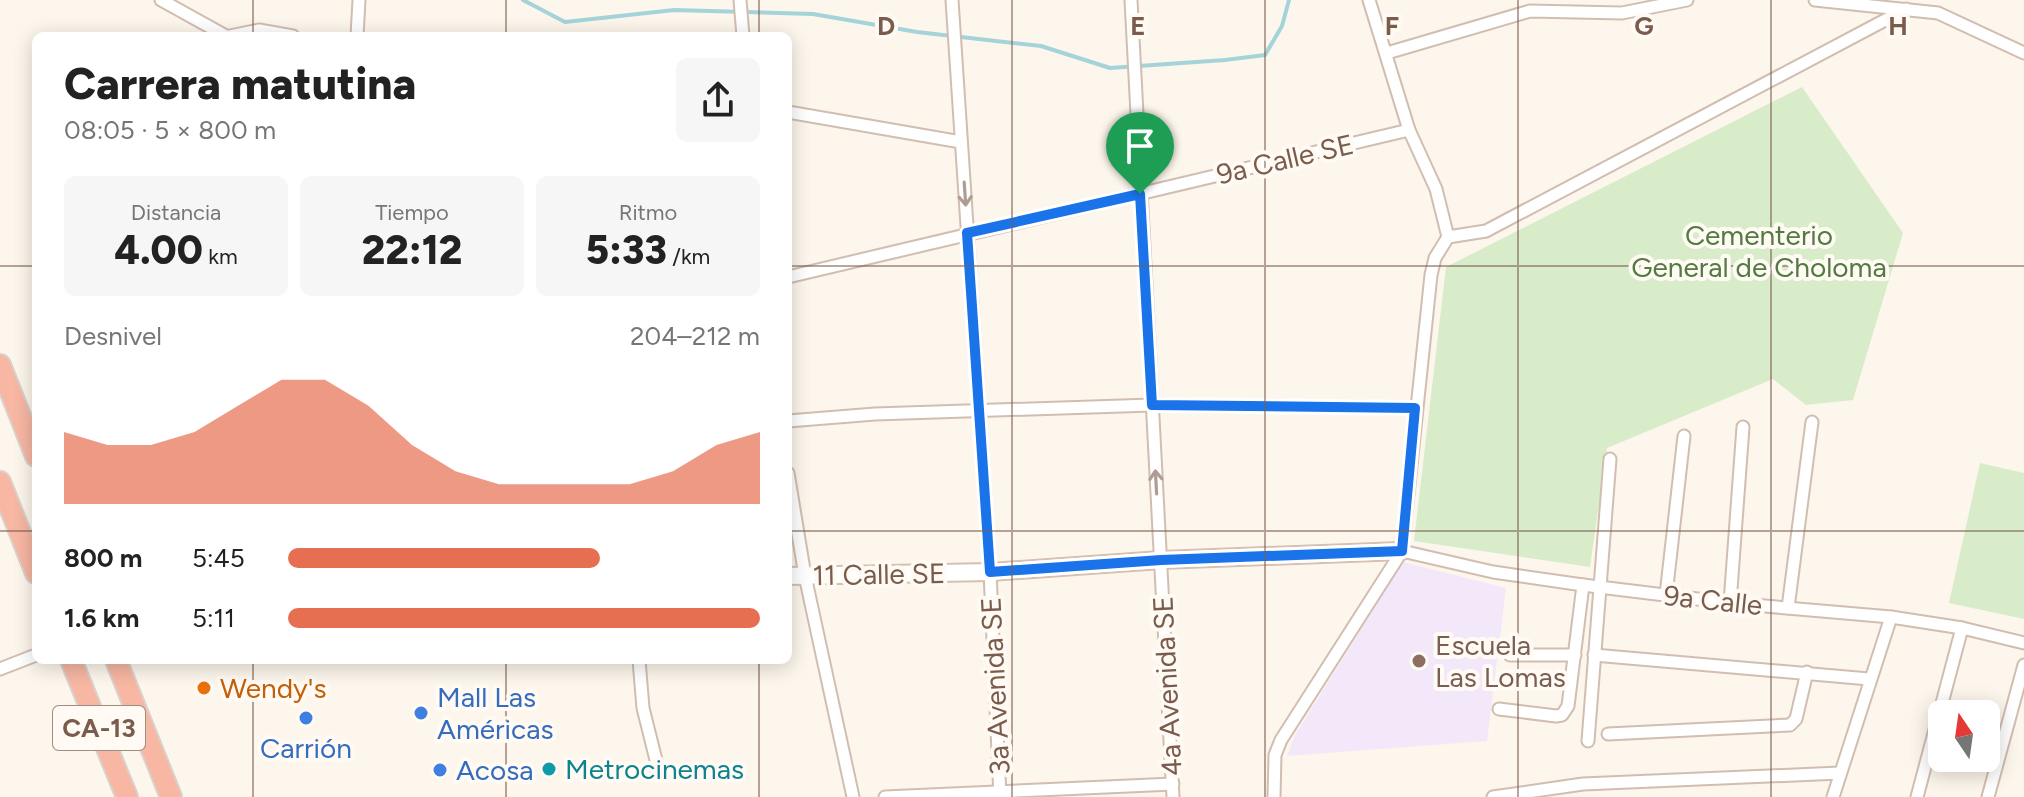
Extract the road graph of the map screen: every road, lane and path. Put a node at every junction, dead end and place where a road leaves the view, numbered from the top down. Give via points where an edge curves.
1 (161, 0) edge
2 (359, 0) edge
3 (740, 0) edge
4 (1131, 0) edge
5 (1369, 0) edge
6 (1687, 0) edge
7 (1815, 0) edge
8 (1936, 0) edge
9 (952, 6) edge
10 (1906, 9) junction
11 (1938, 13) junction
12 (221, 32) edge
13 (249, 32) edge
14 (270, 32) edge
15 (357, 32) edge
16 (743, 32) edge
17 (1387, 53) junction
18 (2024, 53) edge
19 (792, 113) edge
20 (1409, 130) junction
21 (961, 142) junction
22 (1140, 194) junction
23 (967, 233) junction
24 (1448, 237) junction
25 (792, 276) edge
26 (0, 365) edge
27 (1152, 405) junction
28 (1415, 408) junction
29 (979, 410) junction
30 (792, 421) edge
31 (1812, 422) dead end
32 (1743, 427) dead end
33 (1684, 436) dead end
34 (32, 446) edge
35 (1610, 459) dead end
36 (0, 482) edge
37 (7, 522) edge
38 (792, 524) edge
39 (1402, 551) junction
40 (1161, 560) junction
41 (32, 566) edge
42 (990, 572) junction
43 (796, 576) edge
44 (1583, 585) junction
45 (1601, 586) junction
46 (1666, 595) junction
47 (1730, 603) junction
48 (1788, 608) junction
49 (1891, 617) junction
50 (1962, 628) junction
51 (2024, 643) edge
52 (1510, 655) dead end
53 (1575, 655) junction
54 (1594, 655) junction
55 (32, 657) edge
56 (73, 664) edge
57 (119, 664) edge
58 (639, 664) edge
59 (2024, 665) edge
60 (0, 669) edge
61 (1807, 672) junction
62 (1869, 679) junction
63 (1499, 709) dead end
64 (1608, 734) dead end
65 (1588, 741) dead end
66 (656, 760) dead end
67 (1840, 773) junction
68 (1173, 784) junction
69 (1000, 795) edge
70 (127, 797) edge
71 (171, 797) edge
72 (853, 797) edge
73 (885, 797) edge
74 (1173, 797) edge
75 (1274, 797) edge
76 (1493, 797) edge
77 (1833, 797) edge
78 (1917, 797) edge
79 (1988, 797) edge

1 - 12 street
2 - 15 street
3 - 16 street
4 - 22 street, 4a Avenida SE
5 - 17 street
6 - 17 street via 1622,13 1530,11
7 - 10 street
8 - 11 street
9 - 21 street, 3a Avenida SE
10 - 11 street
10 - 24 street via 1486,231
11 - 18 street
13 - 14 street
17 - 20 street
19 - 21 street
20 - 22 street, 9a Calle SE
20 - 24 street via 1436,189
21 -> 23 street, 3a Avenida SE
22 - 23 street, 9a Calle SE
22 - 27 street, 4a Avenida SE
23 - 25 street, 9a Calle SE
23 - 29 street, 3a Avenida SE
24 - 28 street via 1431,275
26 - 34 highway
27 - 28 street
27 - 29 street
40 -> 27 street, 4a Avenida SE
28 - 39 street
29 - 30 street
29 - 42 street, 3a Avenida SE
31 - 48 street
32 - 47 street
33 - 46 street
35 - 45 street
36 - 37 highway
37 - 41 highway
38 - 43 street
39 - 40 street, 11 Calle SE
39 - 44 street, 9a Calle
39 - 75 street via 1281,740 1275,755
40 - 42 street, 11 Calle SE
40 - 68 street, 4a Avenida SE
42 - 43 street, 11 Calle SE
42 - 69 street, 3a Avenida SE
43 - 72 street
44 - 45 street, 9a Calle
44 - 53 street
45 - 46 street, 9a Calle
45 - 54 street
46 - 47 street, 9a Calle
47 - 48 street, 9a Calle
48 - 49 street, 9a Calle
49 - 50 street, 9a Calle
49 - 62 street
50 - 51 street, 9a Calle
50 - 78 street
52 - 53 street
53 - 63 street via 1562,715
54 - 61 street
54 - 65 street
55 - 60 street
56 - 70 highway, CA-13
57 - 71 highway, CA-13
58 - 66 street
59 - 79 street
61 - 62 street
61 - 64 street via 1790,725
62 - 67 street
67 - 76 street via 1583,784
67 - 77 street
68 - 69 street
68 - 74 street, 4a Avenida SE
69 - 73 street

